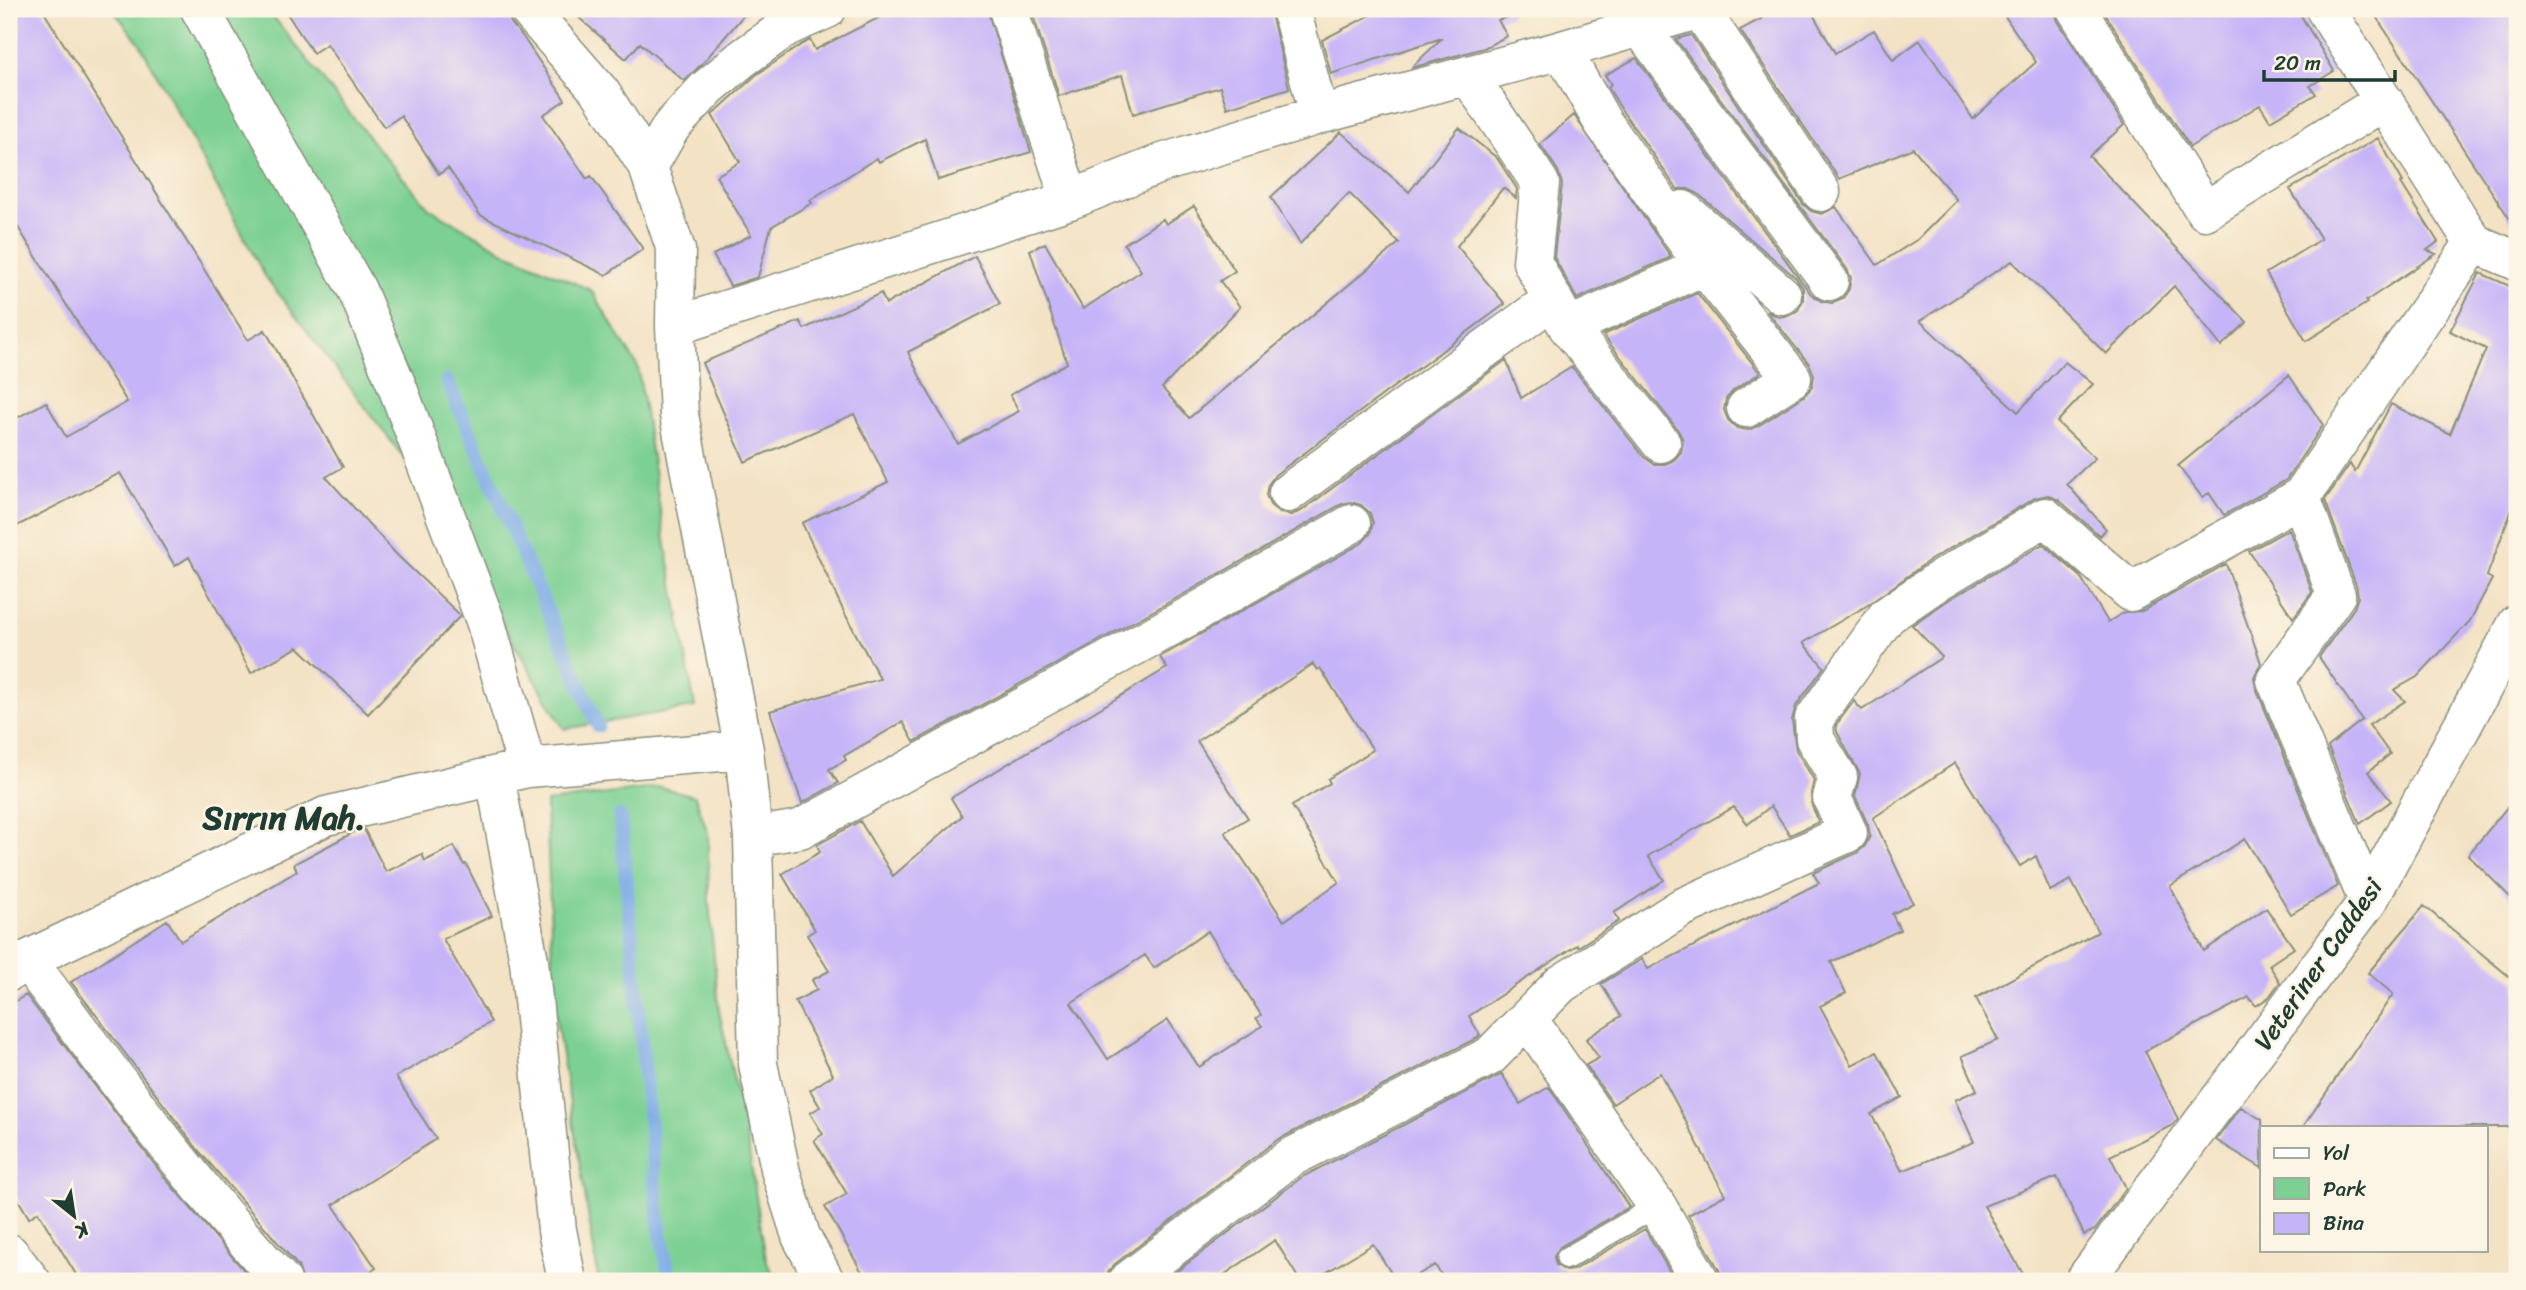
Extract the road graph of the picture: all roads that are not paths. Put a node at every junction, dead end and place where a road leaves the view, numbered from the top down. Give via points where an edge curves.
1 (200, 9) edge
2 (528, 9) edge
3 (827, 9) edge
4 (1008, 9) edge
5 (1291, 9) edge
6 (2076, 9) edge
7 (2325, 9) edge
8 (777, 18) edge
9 (1640, 27) junction
10 (1562, 50) junction
11 (1468, 75) junction
12 (2384, 101) junction
13 (1319, 115) junction
14 (1602, 121) junction
15 (648, 167) junction
16 (1821, 192) dead end
17 (1070, 200) junction
18 (2474, 243) junction
19 (2517, 261) edge
20 (1704, 266) junction
21 (1829, 281) dead end
22 (1782, 295) dead end
23 (1561, 313) junction
24 (674, 326) junction
25 (1746, 408) dead end
26 (1661, 443) dead end
27 (1287, 493) dead end
28 (2301, 497) junction
29 (1351, 524) dead end
30 (2517, 624) edge
31 (744, 750) junction
32 (511, 772) junction
33 (754, 837) junction
34 (2368, 901) junction
35 (18, 966) edge
36 (1528, 1019) junction
37 (1657, 1206) junction
38 (9, 1253) edge
39 (1567, 1258) dead end
40 (31, 1281) edge
41 (282, 1281) edge
42 (567, 1281) edge
43 (825, 1281) edge
44 (1128, 1281) edge
45 (1700, 1281) edge
46 (2084, 1281) edge

1 - 32 street via 357,290 397,386 486,623
2 - 15 street via 601,93
3 - 8 street
4 - 17 street
5 - 13 street
6 - 12 street via 2205,211
7 - 12 street
8 - 15 street via 743,58 671,127
9 - 10 street
9 - 16 street via 1700,9
9 - 21 street
10 - 11 street
10 - 14 street
11 - 13 street
11 - 23 street via 1540,183 1532,262
12 - 18 street
13 - 17 street via 1161,163
14 - 20 street
14 - 22 street via 1683,210
15 - 24 street via 676,250
17 - 24 street
18 - 19 street
18 - 28 street
20 - 23 street
20 - 25 street via 1792,378
23 - 26 street
23 - 27 street
24 - 31 street via 679,415
28 - 34 street via 2336,595 2276,680
28 - 36 street via 2131,592 2045,517 1938,581 1887,616 1814,719 1815,739 1838,777 1832,798 1848,834 1681,908 1562,984
29 - 33 street via 800,829
30 - 34 street, Veteriner Caddesi
31 - 32 street
31 - 33 street
32 - 35 street via 326,816
32 - 42 street via 556,1230
33 - 43 street via 758,1064 781,1173 801,1236
34 - 46 street, Veteriner Caddesi
35 - 41 street via 237,1233
36 - 37 street
36 - 44 street via 1490,1056 1290,1158
37 - 39 lane
37 - 45 street
38 - 40 street

